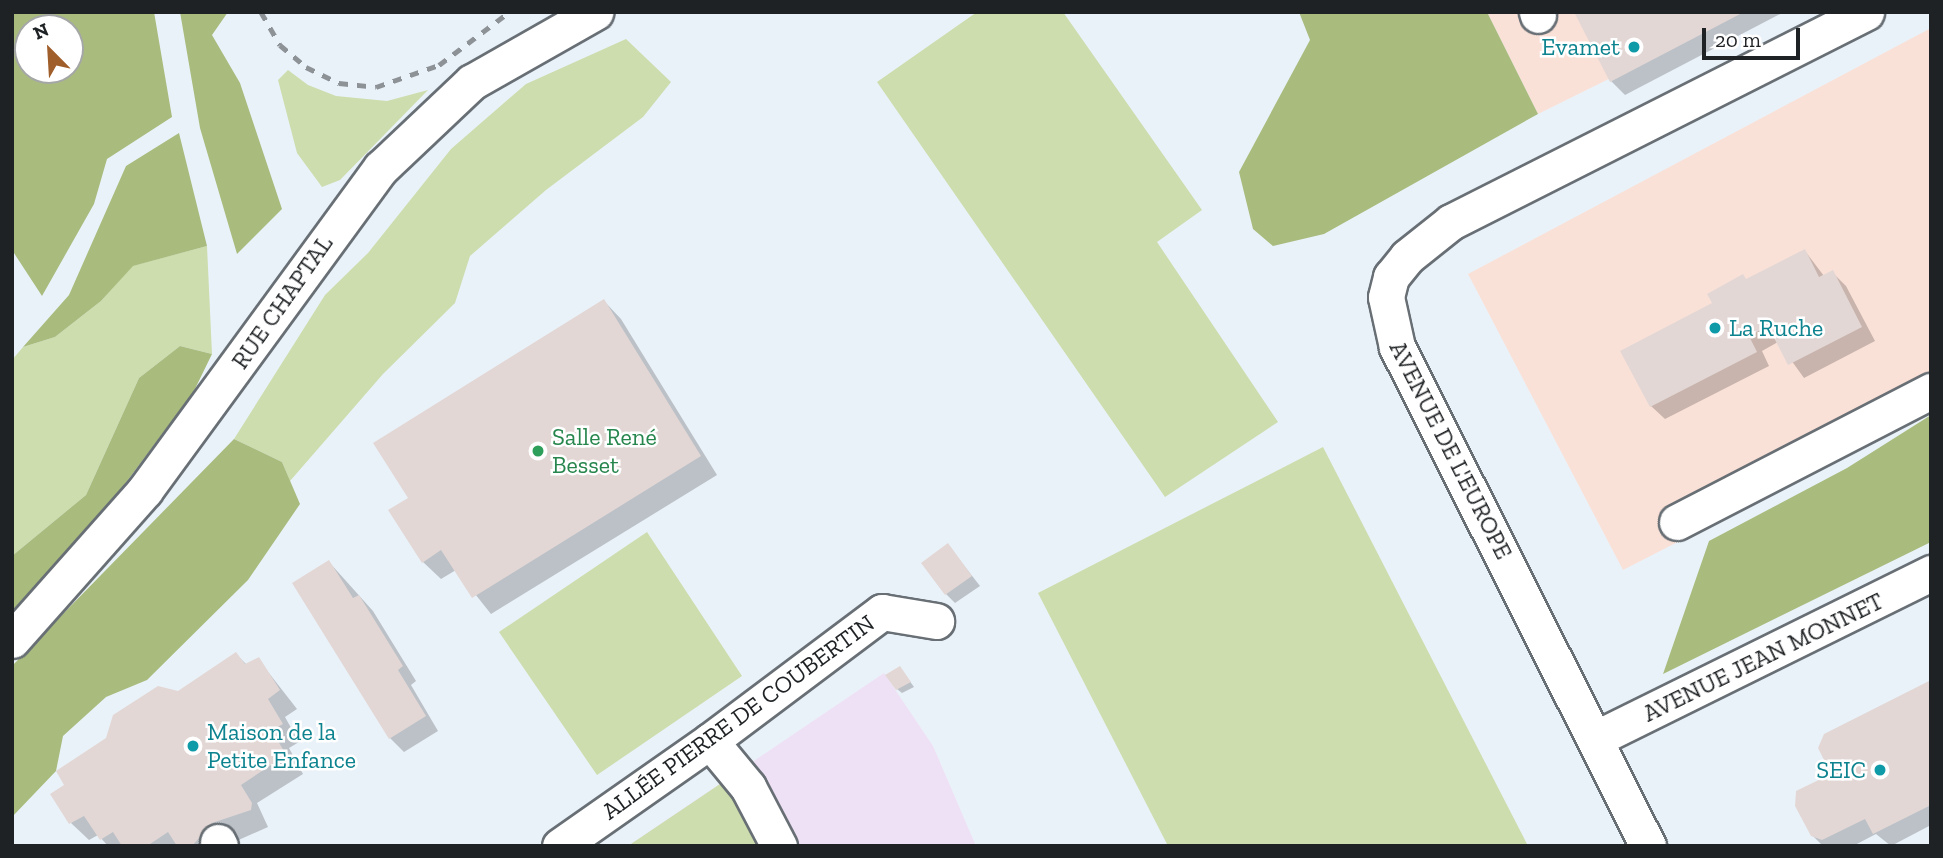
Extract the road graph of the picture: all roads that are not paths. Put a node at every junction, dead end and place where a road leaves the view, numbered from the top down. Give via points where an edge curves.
1 (595, 12) edge
2 (1866, 12) edge
3 (1931, 391) edge
4 (1676, 523) dead end
5 (1930, 575) edge
6 (936, 621) dead end
7 (12, 640) edge
8 (1595, 739) junction
9 (710, 741) junction
10 (560, 846) edge
11 (779, 846) edge
12 (1648, 846) edge

1 - 7 street, RUE CHAPTAL via 472,82 381,168 145,490
2 - 8 street, AVENUE DE L'EUROPE via 1451,222 1423,240 1391,277 1387,308 1397,347
3 - 4 street
5 - 8 street, AVENUE JEAN MONNET
6 - 9 street, ALLÉE PIERRE DE COUBERTIN via 882,612
8 - 12 street, AVENUE DE L'EUROPE
9 - 10 street, ALLÉE PIERRE DE COUBERTIN
9 - 11 street via 748,787

